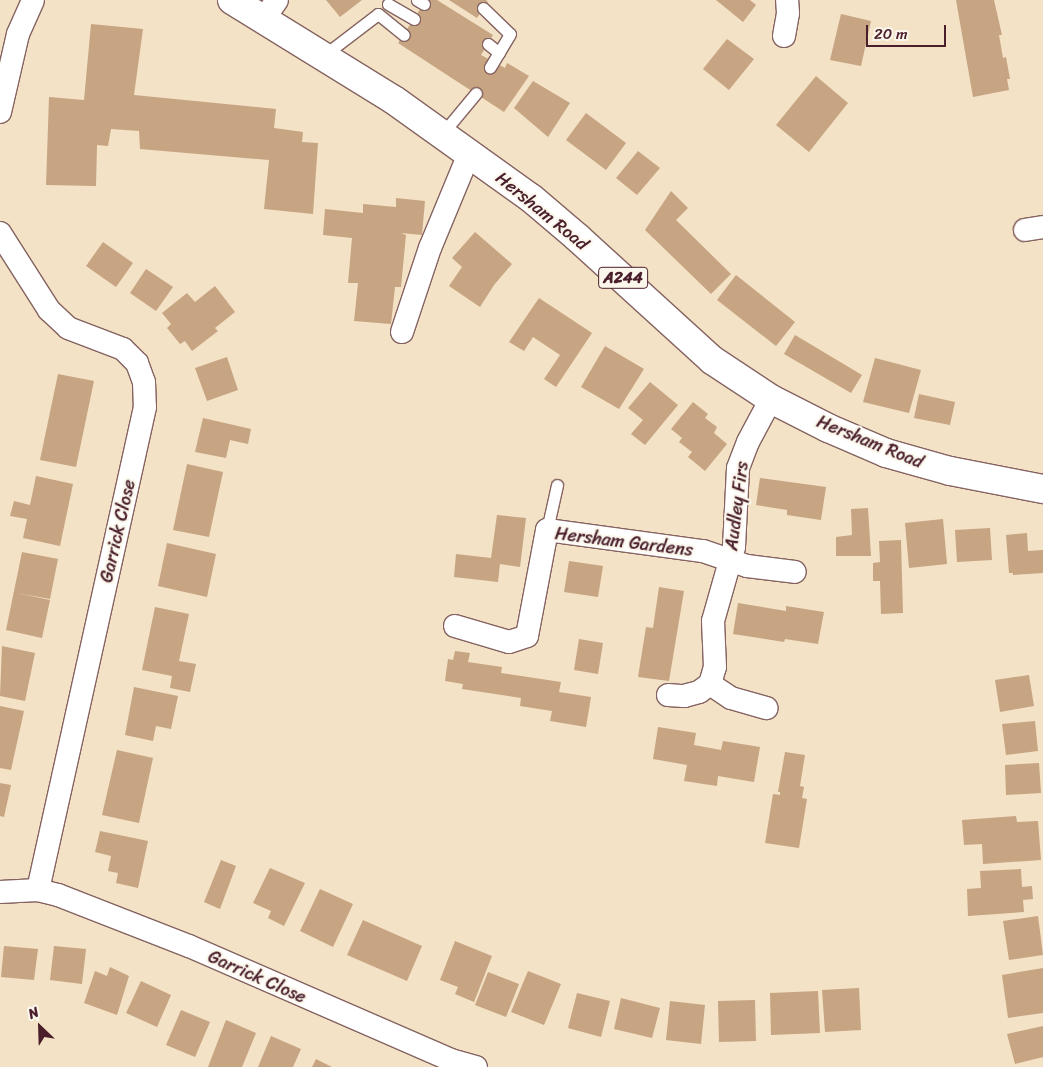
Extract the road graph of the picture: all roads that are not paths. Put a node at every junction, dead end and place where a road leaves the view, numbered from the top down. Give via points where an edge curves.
1 (33, 0) edge
2 (232, 0) edge
3 (787, 0) edge
4 (390, 2) edge
5 (483, 8) dead end
6 (270, 10) edge
7 (378, 14) junction
8 (414, 19) dead end
9 (404, 35) dead end
10 (784, 36) dead end
11 (488, 44) dead end
12 (498, 53) junction
13 (323, 56) junction
14 (490, 67) dead end
15 (476, 93) dead end
16 (0, 112) edge
17 (442, 134) junction
18 (470, 154) junction
19 (0, 233) edge
20 (402, 332) dead end
21 (772, 399) junction
22 (557, 485) dead end
23 (1043, 489) edge
24 (548, 530) junction
25 (731, 561) junction
26 (795, 572) dead end
27 (455, 626) dead end
28 (710, 684) junction
29 (668, 695) dead end
30 (767, 708) dead end
31 (38, 890) junction
32 (0, 892) edge
33 (476, 1067) edge

1 - 16 street via 18,34
2 - 6 main road, Hersham Road / A244
3 - 10 street
4 - 7 lane
4 - 8 lane
5 - 12 lane via 510,34
6 - 13 main road, Hersham Road / A244
7 - 9 lane
7 - 13 lane
11 - 12 lane
12 - 14 lane
13 - 17 main road, Hersham Road / A244
15 - 17 lane
17 - 18 main road, Hersham Road / A244
18 - 20 street via 430,248
18 - 21 main road, Hersham Road / A244 via 531,198 578,238 712,360
19 - 31 street, Garrick Close via 49,310 68,328 123,349 137,363 144,382 146,407
21 - 23 main road, Hersham Road / A244 via 828,428 894,456 950,472
21 - 25 street, Audley Firs via 748,442 738,468
22 - 24 lane
24 - 25 street, Hersham Gardens via 703,552
24 - 27 street, Hersham Gardens via 527,636 509,642
25 - 26 street, Audley Firs
25 - 28 street, Audley Firs via 714,621 715,667
28 - 29 street via 699,692 684,696
28 - 30 street via 731,698
31 - 32 street, Garrick Close
31 - 33 street, Garrick Close via 189,946 368,1026

